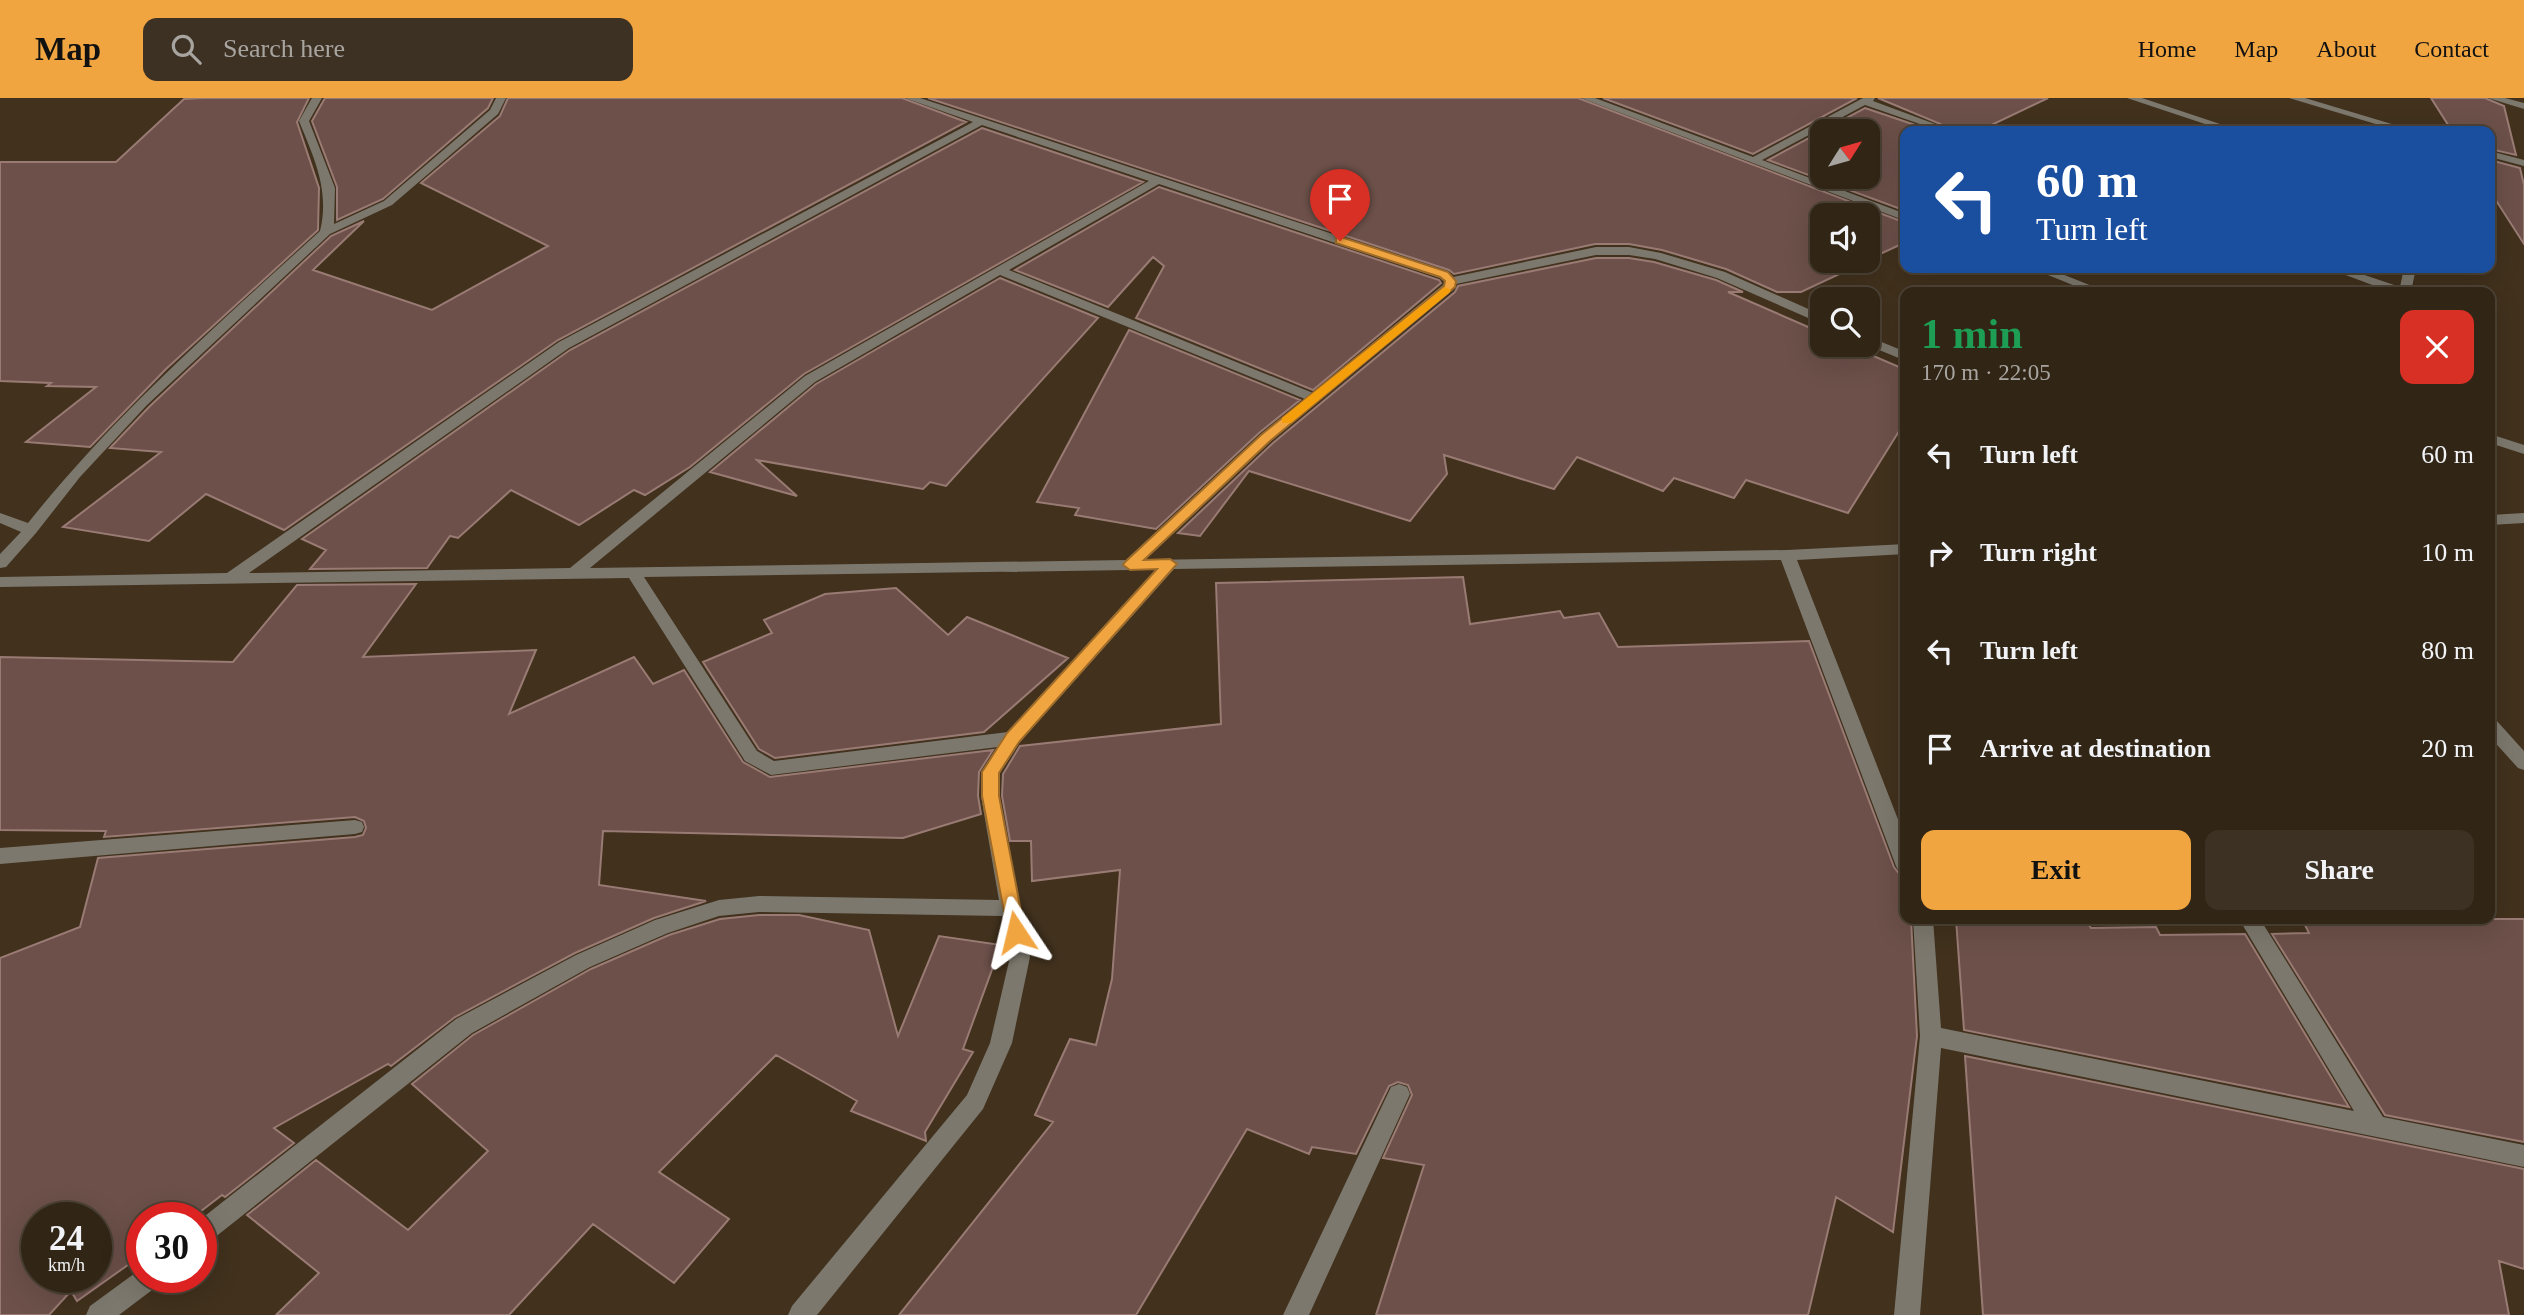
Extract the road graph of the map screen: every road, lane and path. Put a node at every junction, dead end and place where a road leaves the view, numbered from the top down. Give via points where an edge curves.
1 (317, 98) edge
2 (501, 98) edge
3 (911, 98) edge
4 (1586, 98) edge
5 (2132, 98) edge
6 (2294, 98) edge
7 (2493, 98) edge
8 (1867, 100) edge
9 (2524, 106) edge
10 (981, 122) junction
11 (1936, 126) edge
12 (2220, 126) edge
13 (2392, 126) edge
14 (2495, 155) edge
15 (1755, 160) junction
16 (2524, 163) edge
17 (1157, 181) junction
18 (1900, 216) edge
19 (326, 232) junction
20 (1000, 271) junction
21 (2050, 273) edge
22 (2348, 273) edge
23 (1451, 281) junction
24 (2088, 287) edge
25 (2388, 287) edge
26 (1810, 315) edge
27 (1880, 346) edge
28 (1900, 354) edge
29 (1314, 398) junction
30 (2495, 440) edge
31 (2524, 450) edge
32 (0, 518) edge
33 (2524, 518) edge
34 (2495, 520) edge
35 (31, 530) junction
36 (1900, 549) edge
37 (1787, 555) junction
38 (0, 563) edge
39 (1170, 564) junction
40 (1130, 565) junction
41 (633, 572) junction
42 (573, 574) junction
43 (230, 579) junction
44 (0, 582) edge
45 (2495, 731) edge
46 (1013, 738) junction
47 (2524, 763) edge
48 (355, 827) dead end
49 (1900, 850) edge
50 (0, 856) edge
51 (1012, 908) junction
52 (1923, 924) edge
53 (2252, 924) edge
54 (1931, 1036) junction
55 (1399, 1094) dead end
56 (2376, 1126) junction
57 (2524, 1156) edge
58 (217, 1221) edge
59 (128, 1293) edge
60 (99, 1315) edge
61 (801, 1315) edge
62 (1296, 1315) edge
63 (1907, 1315) edge

1 - 19 street via 304,121 332,190
2 - 19 street via 494,111 388,203
3 - 10 street
4 - 15 street
5 - 12 street
6 - 13 street
7 - 9 street
8 - 11 street
8 - 15 street
10 - 17 street
10 - 43 street via 564,345
14 - 16 street
15 - 18 street
17 - 20 street
17 - 23 street
19 - 35 street via 142,402
20 - 29 street
20 - 42 street via 810,379
21 - 24 street
22 - 25 street
23 - 26 street via 1596,251 1629,251 1721,275
23 - 29 street
27 - 28 street
29 - 40 street
30 - 31 street
32 - 35 street
33 - 34 street
35 - 38 street
36 - 37 street
37 - 39 street
37 - 49 street
39 - 40 street
39 - 46 street
40 - 41 street
41 - 42 street
41 - 46 street via 751,756 771,768
42 - 43 street
43 - 44 street
45 - 47 street
46 - 51 street via 991,772 990,796
48 - 50 street
51 - 58 street via 760,904 719,908 662,926 583,961 464,1026
51 - 61 street via 1020,957 1001,1043 975,1102
52 - 54 street
53 - 56 street
54 - 56 street
54 - 63 street
55 - 62 street
56 - 57 street
59 - 60 street

